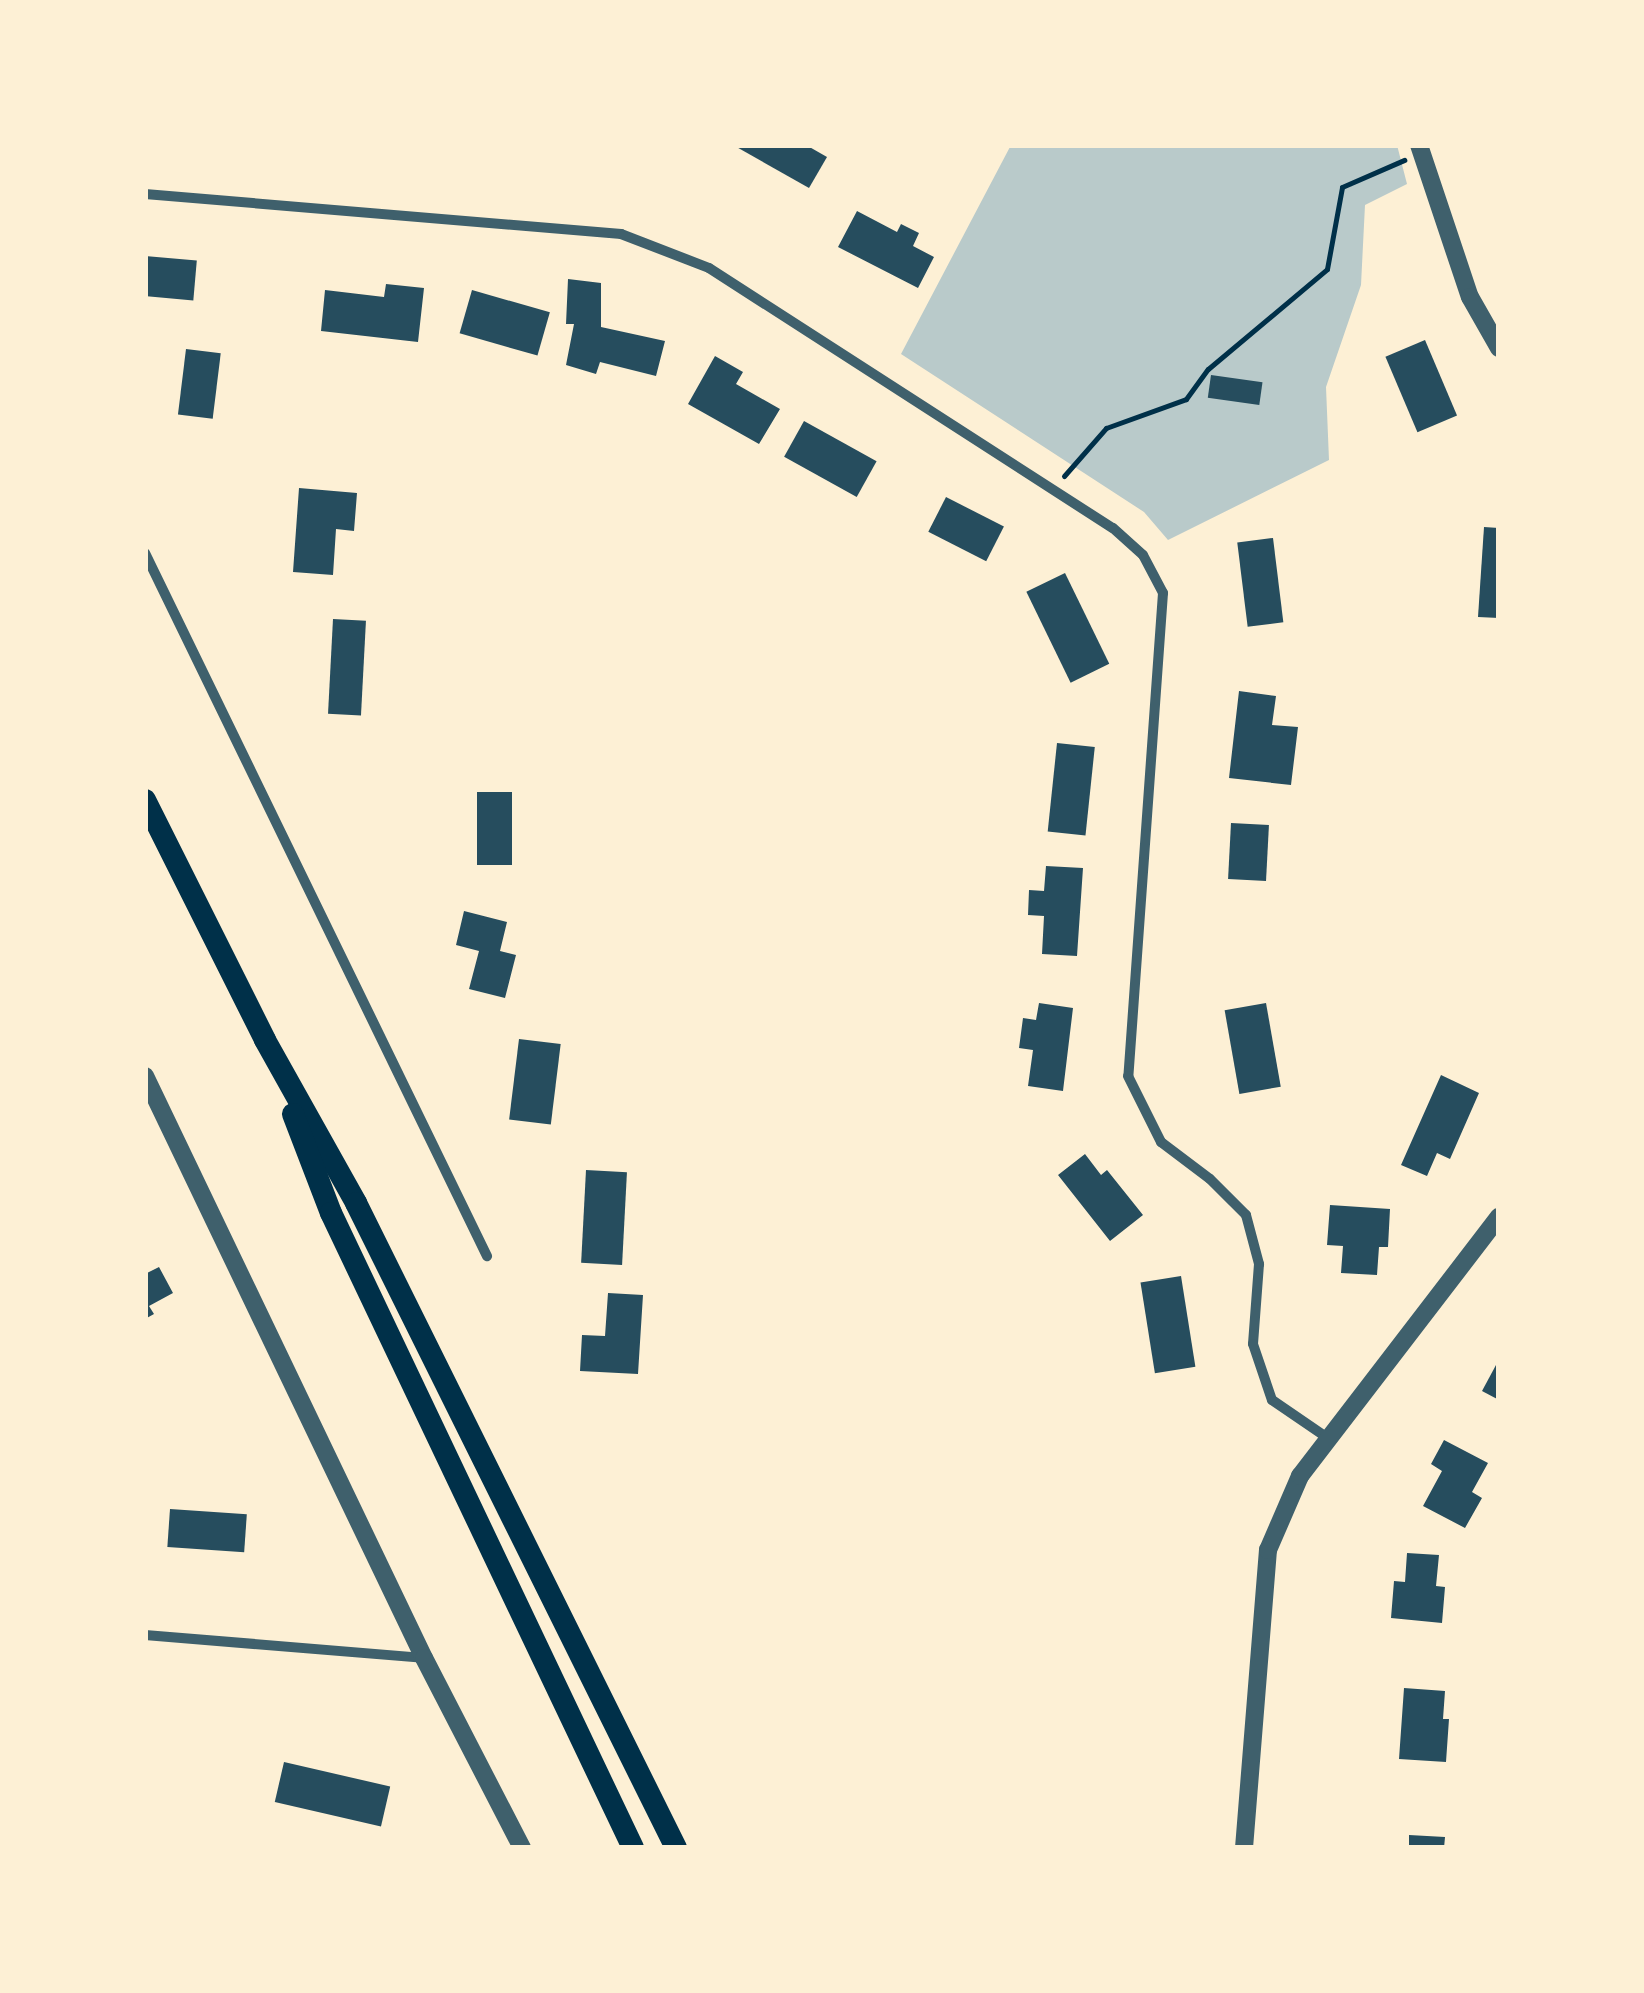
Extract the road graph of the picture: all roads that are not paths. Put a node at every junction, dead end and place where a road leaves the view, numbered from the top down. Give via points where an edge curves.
1 (1420, 150) edge
2 (145, 194) edge
3 (1499, 348) edge
4 (145, 553) edge
5 (145, 800) edge
6 (265, 1040) junction
7 (145, 1076) edge
8 (1499, 1216) edge
9 (487, 1256) dead end
10 (1329, 1439) junction
11 (145, 1636) edge
12 (424, 1658) junction
13 (522, 1848) edge
14 (633, 1848) edge
15 (676, 1848) edge
16 (1244, 1848) edge

1 - 3 street via 1470,297
2 - 10 street via 622,234 709,268 1113,528 1143,556 1163,594 1128,1076 1161,1142 1246,1214 1259,1264 1252,1344 1272,1400
4 - 9 street
5 - 6 main road
6 - 14 main road via 332,1213
6 - 15 main road via 356,1203
7 - 12 street
8 - 10 street
10 - 16 street via 1300,1476 1268,1550
11 - 12 street
12 - 13 street

